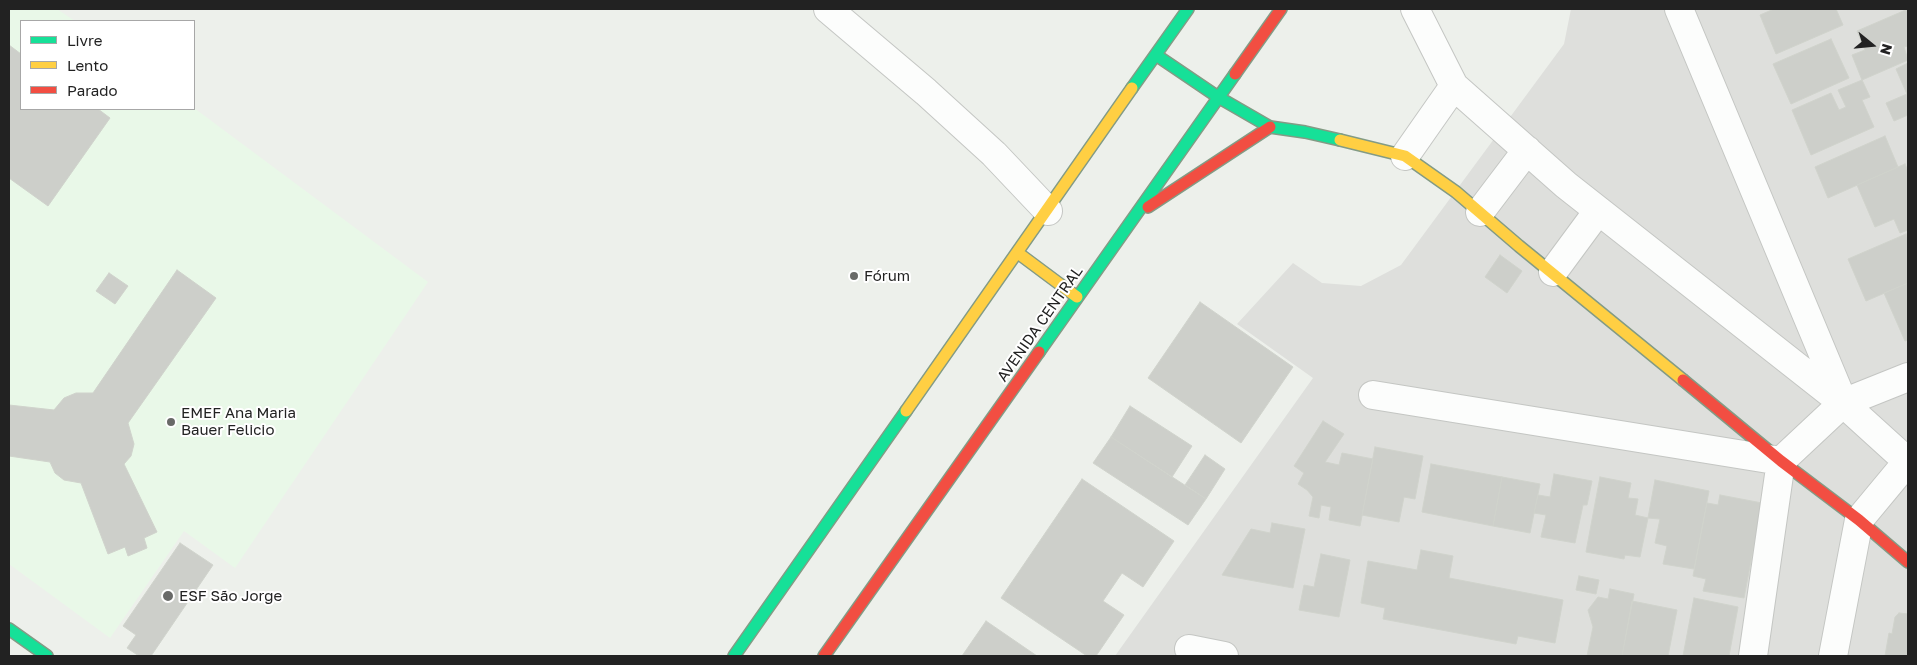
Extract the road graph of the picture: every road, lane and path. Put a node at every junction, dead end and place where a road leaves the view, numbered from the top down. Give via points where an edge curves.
1 (828, 9) edge
2 (1188, 9) edge
3 (1281, 9) edge
4 (1415, 9) edge
5 (1679, 9) edge
6 (1156, 55) junction
7 (1454, 86) junction
8 (1218, 97) junction
9 (1270, 128) junction
10 (1527, 150) junction
11 (1405, 156) junction
12 (1048, 211) junction
13 (1598, 211) junction
14 (1480, 212) junction
15 (1136, 214) junction
16 (1018, 253) junction
17 (1553, 272) junction
18 (1077, 297) junction
19 (1908, 377) edge
20 (1373, 395) dead end
21 (1843, 403) junction
22 (1781, 461) junction
23 (1908, 461) edge
24 (1859, 520) junction
25 (1908, 562) edge
26 (9, 629) edge
27 (1189, 649) dead end
28 (47, 656) edge
29 (734, 656) edge
30 (824, 656) edge
31 (1224, 656) edge
32 (1753, 656) edge
33 (1833, 656) edge

1 - 12 street via 987,147
2 - 6 main road
3 - 8 main road, AVENIDA CENTRAL
4 - 7 street
5 - 21 street
6 - 8 main road
6 - 12 main road
7 - 10 street
7 - 11 street
8 - 9 main road
8 - 15 main road, AVENIDA CENTRAL
9 - 11 main road via 1305,132
9 - 15 main road
10 - 13 street
10 - 14 street
11 - 14 main road
12 - 16 main road
13 - 17 street
13 - 21 street
14 - 17 main road
15 - 18 main road, AVENIDA CENTRAL
16 - 18 main road
16 - 29 main road
17 - 22 main road
18 - 30 main road, AVENIDA CENTRAL
19 - 21 street
20 - 22 street
21 - 22 street
21 - 23 street
22 - 24 main road
22 - 32 street
23 - 24 street
24 - 25 main road
24 - 33 street
26 - 28 main road
27 - 31 street

